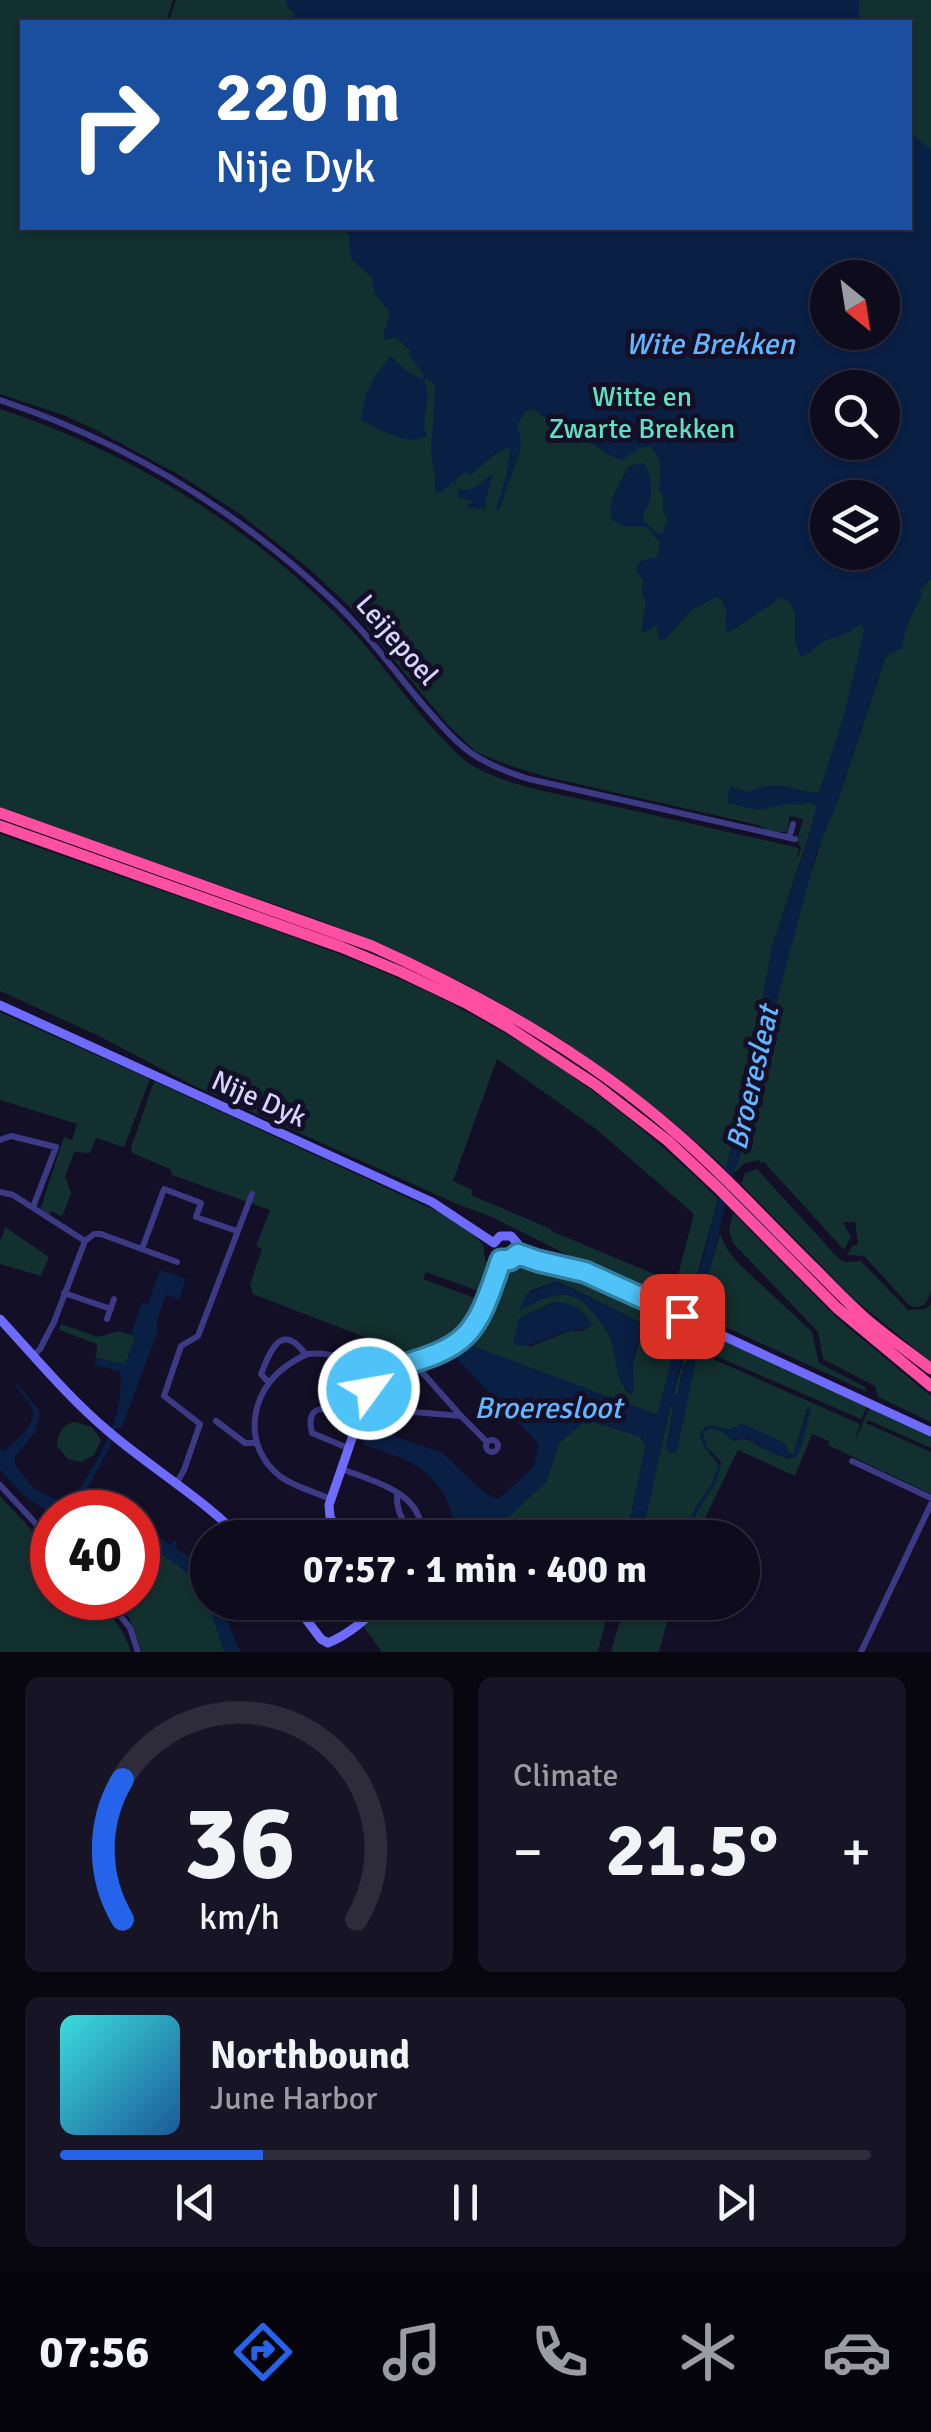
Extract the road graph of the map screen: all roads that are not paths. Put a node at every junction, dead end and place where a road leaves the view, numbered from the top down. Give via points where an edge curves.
1 (0, 400) edge
2 (0, 813) edge
3 (793, 824) dead end
4 (0, 826) edge
5 (0, 1005) edge
6 (0, 1140) edge
7 (0, 1192) edge
8 (252, 1194) dead end
9 (740, 1201) junction
10 (34, 1207) junction
11 (237, 1232) junction
12 (85, 1241) junction
13 (494, 1243) junction
14 (142, 1250) junction
15 (518, 1254) junction
16 (501, 1260) junction
17 (177, 1262) dead end
18 (64, 1294) junction
19 (114, 1300) dead end
20 (111, 1309) junction
21 (0, 1319) edge
22 (107, 1319) dead end
23 (306, 1354) junction
24 (34, 1355) junction
25 (413, 1362) junction
26 (931, 1369) edge
27 (382, 1374) junction
28 (268, 1382) junction
29 (931, 1386) edge
30 (369, 1389) junction
31 (460, 1416) junction
32 (358, 1418) junction
33 (216, 1422) dead end
34 (931, 1432) edge
35 (487, 1442) dead end
36 (258, 1443) junction
37 (348, 1448) junction
38 (852, 1461) dead end
39 (342, 1469) junction
40 (176, 1484) junction
41 (0, 1485) edge
42 (397, 1494) junction
43 (331, 1499) junction
44 (931, 1501) edge
45 (30, 1517) edge
46 (223, 1520) edge
47 (332, 1520) edge
48 (403, 1520) edge
49 (419, 1520) edge
50 (124, 1620) edge
51 (307, 1620) edge
52 (362, 1620) edge
53 (329, 1647) edge
54 (138, 1652) edge
55 (861, 1652) edge

1 - 3 street, Leijepoel via 120,449 253,532 353,620 440,725 488,764 792,839
2 - 9 highway via 372,946 500,1008 624,1090 722,1174
4 - 9 highway via 341,947 466,1003 596,1085
5 - 13 street, Nije Dyk via 432,1202
6 - 10 street via 11,1136 56,1147
7 - 10 street
8 - 11 street
9 - 26 highway via 864,1317
9 - 29 highway via 837,1308
10 - 12 street
11 - 14 street via 196,1216 201,1203 164,1189
11 - 40 street via 198,1336 181,1346 164,1396 200,1424
12 - 14 street via 98,1233
12 - 18 street
13 - 15 street via 511,1236
13 - 16 street
14 - 17 street
15 - 16 street
15 - 34 street via 585,1272
16 - 25 street via 471,1331 448,1350
18 - 20 street
18 - 24 street
19 - 20 street
20 - 22 street
21 - 24 street
23 - 27 street via 332,1354
23 - 28 street
23 - 28 street via 276,1342 262,1374
24 - 40 street via 111,1434
25 - 27 street
25 - 31 street
27 - 30 street
28 - 36 street via 255,1410
30 - 31 street via 414,1412
30 - 32 street
31 - 35 street
32 - 37 street
32 - 37 street via 330,1408 312,1413 312,1433
33 - 36 street via 245,1443
36 - 43 street via 282,1478
37 - 39 street
38 - 44 street
39 - 42 street
39 - 43 street
40 - 46 street
41 - 45 street
42 - 48 street
42 - 49 street
43 - 47 street
44 - 55 street
50 - 54 street
51 - 53 street
52 - 53 street

